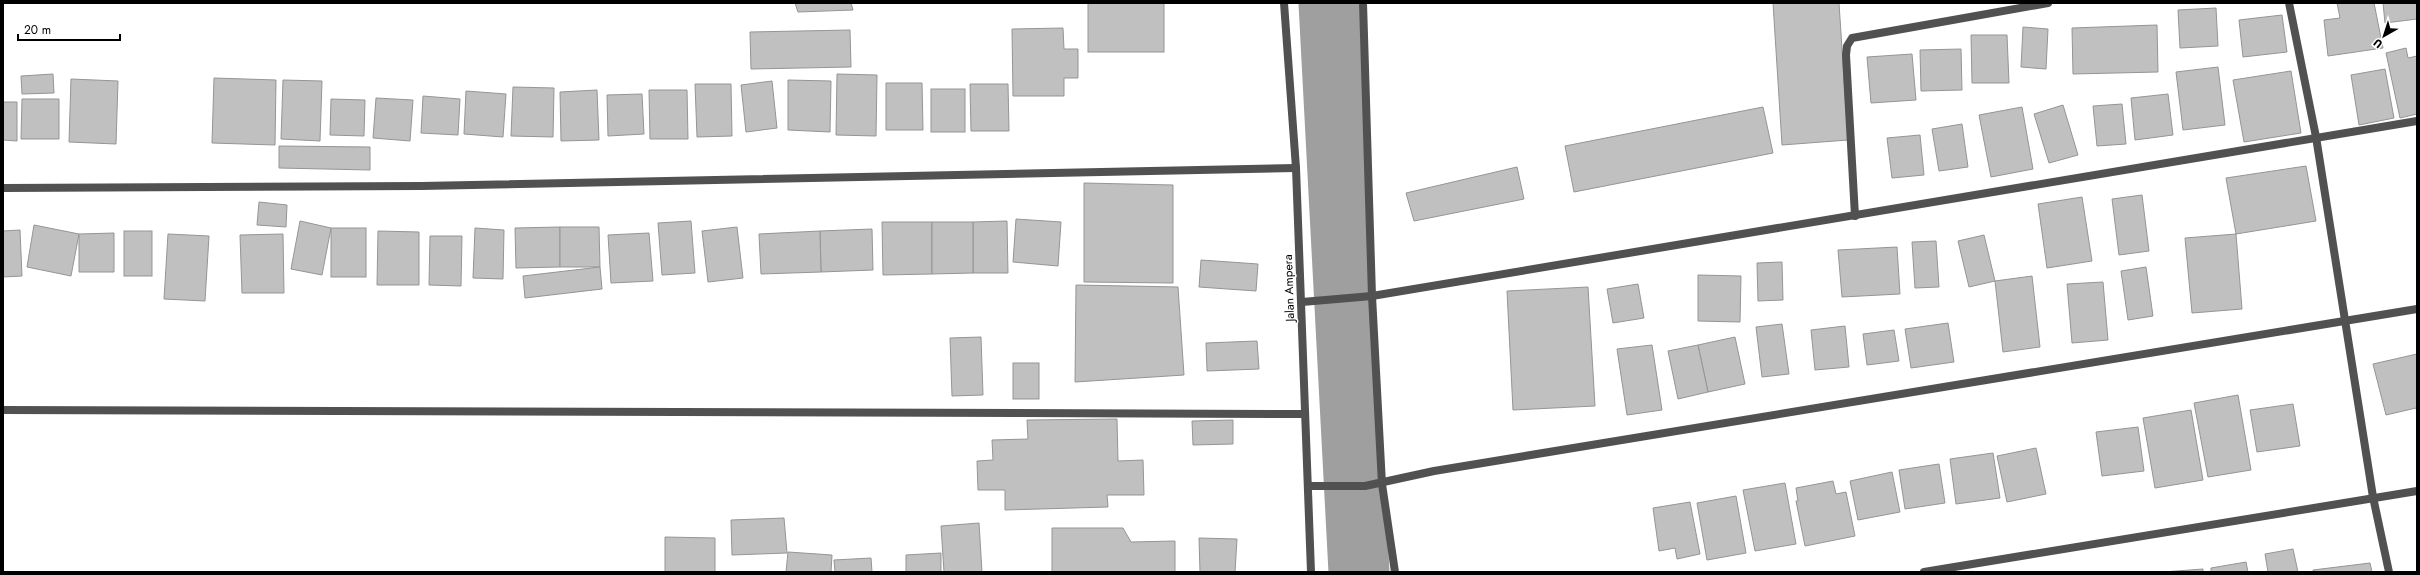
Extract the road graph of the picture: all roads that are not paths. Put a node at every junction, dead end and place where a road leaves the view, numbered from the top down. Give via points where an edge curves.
1 (1284, 3) edge
2 (1362, 3) edge
3 (2048, 3) edge
4 (2288, 3) edge
5 (2417, 121) edge
6 (2316, 137) junction
7 (1296, 168) junction
8 (3, 188) edge
9 (1855, 216) junction
10 (1372, 296) junction
11 (1302, 302) junction
12 (2417, 309) edge
13 (2347, 320) junction
14 (3, 410) edge
15 (1305, 414) junction
16 (1382, 484) junction
17 (1308, 486) junction
18 (2417, 491) edge
19 (2373, 497) junction
20 (1311, 572) edge
21 (1395, 572) edge
22 (1924, 572) edge
23 (2389, 572) edge

1 - 7 street, Jalan Ampera
2 - 10 street
3 - 9 street via 1852,38 1847,46 1846,55
4 - 6 street
5 - 6 street
6 - 9 street
6 - 13 street
7 - 8 street via 429,186
7 - 11 street, Jalan Ampera
9 - 10 street
10 - 11 street
10 - 16 street
11 - 15 street, Jalan Ampera
12 - 13 street
13 - 16 street via 1434,471
13 - 19 street
14 - 15 street
15 - 17 street, Jalan Ampera
16 - 17 street
16 - 21 street
17 - 20 street, Jalan Ampera
18 - 19 street
19 - 22 street
19 - 23 street

